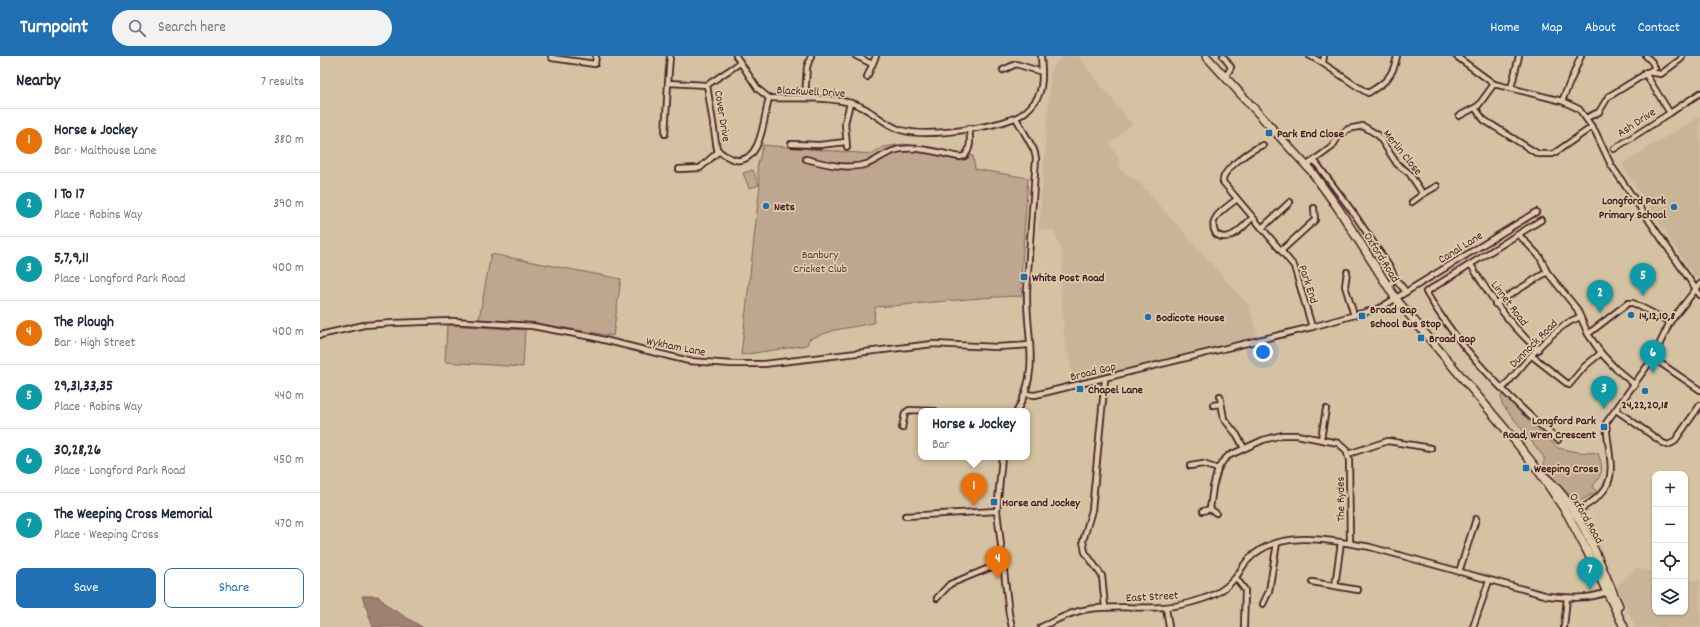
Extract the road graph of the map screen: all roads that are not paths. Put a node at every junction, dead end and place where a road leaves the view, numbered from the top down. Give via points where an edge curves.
1 (596, 56) edge
2 (670, 56) edge
3 (736, 56) edge
4 (810, 56) edge
5 (856, 56) edge
6 (876, 56) edge
7 (1041, 56) edge
8 (1206, 56) edge
9 (1223, 56) edge
10 (1310, 56) edge
11 (1324, 56) edge
12 (1397, 56) edge
13 (1456, 56) edge
14 (1519, 56) edge
15 (1581, 56) edge
16 (1646, 56) edge
17 (1682, 56) edge
18 (551, 57) edge
19 (1323, 62) junction
20 (740, 63) junction
21 (872, 64) junction
22 (1003, 70) dead end
23 (1042, 72) junction
24 (1646, 73) junction
25 (866, 77) dead end
26 (1226, 77) junction
27 (668, 83) junction
28 (1494, 84) junction
29 (707, 85) junction
30 (1511, 88) junction
31 (1700, 92) edge
32 (768, 98) junction
33 (805, 98) junction
34 (1562, 101) junction
35 (850, 102) junction
36 (1475, 108) junction
37 (1670, 113) junction
38 (1459, 116) dead end
39 (1016, 118) junction
40 (1586, 118) junction
41 (1592, 127) junction
42 (969, 128) junction
43 (665, 134) dead end
44 (791, 144) dead end
45 (1263, 145) dead end
46 (1614, 149) dead end
47 (719, 151) junction
48 (806, 159) dead end
49 (1314, 160) junction
50 (1306, 166) junction
51 (680, 169) dead end
52 (1437, 186) dead end
53 (1423, 194) junction
54 (1237, 199) junction
55 (1290, 202) dead end
56 (1412, 202) dead end
57 (1314, 208) dead end
58 (1536, 212) dead end
59 (1252, 218) junction
60 (1541, 220) dead end
61 (1262, 228) junction
62 (1519, 235) junction
63 (1282, 250) junction
64 (1471, 265) junction
65 (1348, 272) dead end
66 (1547, 272) junction
67 (1395, 278) junction
68 (1700, 284) edge
69 (1388, 288) junction
70 (1696, 290) junction
71 (1406, 292) junction
72 (1700, 296) edge
73 (1396, 299) junction
74 (1495, 304) junction
75 (1354, 315) junction
76 (1580, 317) junction
77 (1670, 322) junction
78 (1312, 327) junction
79 (1588, 334) junction
80 (320, 335) edge
81 (1030, 345) junction
82 (1538, 350) junction
83 (1601, 353) junction
84 (1532, 356) junction
85 (1653, 358) junction
86 (1105, 378) junction
87 (1635, 385) junction
88 (1503, 388) junction
89 (1700, 390) edge
90 (1026, 394) junction
91 (1220, 396) dead end
92 (1221, 404) junction
93 (1212, 405) dead end
94 (1700, 405) edge
95 (1019, 408) edge
96 (1326, 409) dead end
97 (918, 410) edge
98 (1616, 410) junction
99 (902, 428) dead end
100 (1321, 439) junction
101 (1558, 440) dead end
102 (1244, 448) junction
103 (1431, 448) dead end
104 (1348, 454) junction
105 (1002, 460) edge
106 (1190, 466) dead end
107 (1218, 469) junction
108 (1210, 509) junction
109 (1203, 510) dead end
110 (997, 512) junction
111 (1216, 513) dead end
112 (1571, 514) junction
113 (905, 516) dead end
114 (1476, 519) dead end
115 (1342, 542) junction
116 (1277, 543) junction
117 (1350, 543) junction
118 (1003, 564) junction
119 (1459, 572) junction
120 (1236, 578) junction
121 (1490, 581) junction
122 (1312, 582) dead end
123 (1335, 586) junction
124 (1358, 590) dead end
125 (1610, 591) junction
126 (937, 598) dead end
127 (1567, 598) junction
128 (1263, 604) dead end
129 (1104, 607) junction
130 (1166, 608) junction
131 (1012, 627) edge
132 (1041, 627) edge
133 (1169, 627) edge
134 (1244, 627) edge
135 (1473, 627) edge
136 (1564, 627) edge
137 (1624, 627) edge
138 (1629, 627) edge

1 - 18 street via 595,64
2 - 27 street
3 - 20 street, Blackwell Drive
4 - 33 street
5 - 21 street
6 - 21 street
7 - 23 street
8 - 26 main road, Oxford Road
9 - 26 street via 1232,67
10 - 19 street
11 - 19 street
12 - 19 street via 1394,71 1382,85 1368,93 1331,70
13 - 28 street
14 - 30 street
15 - 34 street
16 - 24 street via 1654,68
17 - 24 street via 1661,74
20 - 29 street
20 - 32 street, Blackwell Drive via 763,95
21 - 25 street
22 - 23 street via 1016,64
23 - 39 street via 1040,92 1036,100
24 - 37 street, Ash Drive
24 - 40 street via 1608,96 1599,112
26 - 50 main road, Oxford Road
27 - 29 street
27 - 43 street
28 - 30 street
28 - 36 street
29 - 47 street, Cover Drive
30 - 34 street
31 - 37 street, Ash Drive
32 - 33 street, Blackwell Drive
32 - 47 street, Cover Drive via 753,153 744,159 735,160
33 - 35 street, Blackwell Drive
34 - 40 street via 1579,109
35 - 42 street, Blackwell Drive via 864,107 900,130 918,134
35 - 44 street via 845,123 846,145
36 - 38 street
36 - 41 street via 1484,120 1538,154 1553,154
37 - 46 street, Ash Drive
39 - 42 street, Blackwell Drive
39 - 81 street via 1036,158 1028,285
40 - 41 street
41 - 70 street via 1611,165
42 - 48 street via 971,142 965,156 914,148 888,151 872,162 859,165 825,164
45 - 54 street, Park End via 1255,148 1224,175 1223,182
47 - 51 street via 700,168
49 - 50 street, Merlin Close
49 - 53 street, Merlin Close via 1332,147 1338,137 1348,129 1363,126 1378,135 1397,164 1409,173
49 - 67 street via 1355,215
50 - 69 main road, Oxford Road via 1338,208
52 - 53 street
53 - 56 street
54 - 59 street, Park End
54 - 59 street via 1214,218 1212,226 1216,234 1224,238 1232,235
55 - 61 street
57 - 63 street via 1315,220
58 - 71 street, Canal Lane
59 - 61 street, Park End
60 - 62 street
61 - 63 street, Park End
62 - 64 street
62 - 66 street via 1540,257
63 - 78 street, Park End via 1296,271
64 - 74 street, Linnet Road
64 - 88 street via 1426,292 1462,343
65 - 75 street via 1345,286
66 - 74 street
66 - 76 street via 1577,309
67 - 69 street
67 - 71 street
68 - 70 street
69 - 73 main road, Oxford Road
70 - 72 street
70 - 77 street
71 - 73 street, Canal Lane
73 - 75 street, Broad Gap via 1380,308
73 - 112 main road, Oxford Road via 1538,470 1550,480
74 - 82 street, Linnet Road
75 - 78 street, Broad Gap
76 - 79 street
76 - 82 street, Dunnock Road via 1572,319 1559,329
77 - 79 street via 1633,303 1628,303
77 - 85 street
78 - 86 street, Broad Gap
79 - 83 street
80 - 81 street, Wykham Lane via 364,325 394,323 452,321 532,326 592,337 689,361 732,364 764,364 933,344 997,347
81 - 90 street via 1031,367
82 - 84 street, Dunnock Road
83 - 84 street via 1585,366 1569,385
83 - 87 street
84 - 88 street, Dunnock Road
85 - 87 street
85 - 89 street
86 - 90 street, Broad Gap via 1035,395
86 - 129 street via 1092,510 1083,541 1085,552 1102,576
87 - 98 street
88 - 101 street
90 - 95 street
91 - 92 street
92 - 93 street
92 - 102 street via 1224,419
94 - 98 street via 1674,442 1668,445
96 - 100 street
97 - 99 street via 909,410 904,413
98 - 112 street via 1606,423 1610,480 1604,493
100 - 102 street via 1282,435
100 - 104 street via 1338,443
102 - 107 street via 1228,456
103 - 104 street via 1388,441
104 - 117 street, The Rydes
105 - 110 street
106 - 107 street via 1203,464
107 - 108 street
108 - 109 street
108 - 111 street
110 - 113 street
110 - 118 street
112 - 125 main road, Oxford Road via 1589,554
114 - 119 street
115 - 116 street, East Street via 1306,540
115 - 117 street
115 - 123 street
116 - 120 street, East Street via 1256,553
116 - 128 street
117 - 119 street
118 - 126 street via 950,584
118 - 131 street
119 - 121 street
120 - 130 street, East Street via 1216,595
120 - 134 street via 1245,590
121 - 127 street via 1548,596
121 - 135 street
122 - 123 street
123 - 124 street
125 - 127 street via 1594,597
125 - 137 main road, Oxford Road
125 - 138 main road, Oxford Road
127 - 136 street
129 - 130 street, East Street
129 - 132 street, East Street via 1078,611
130 - 133 street

